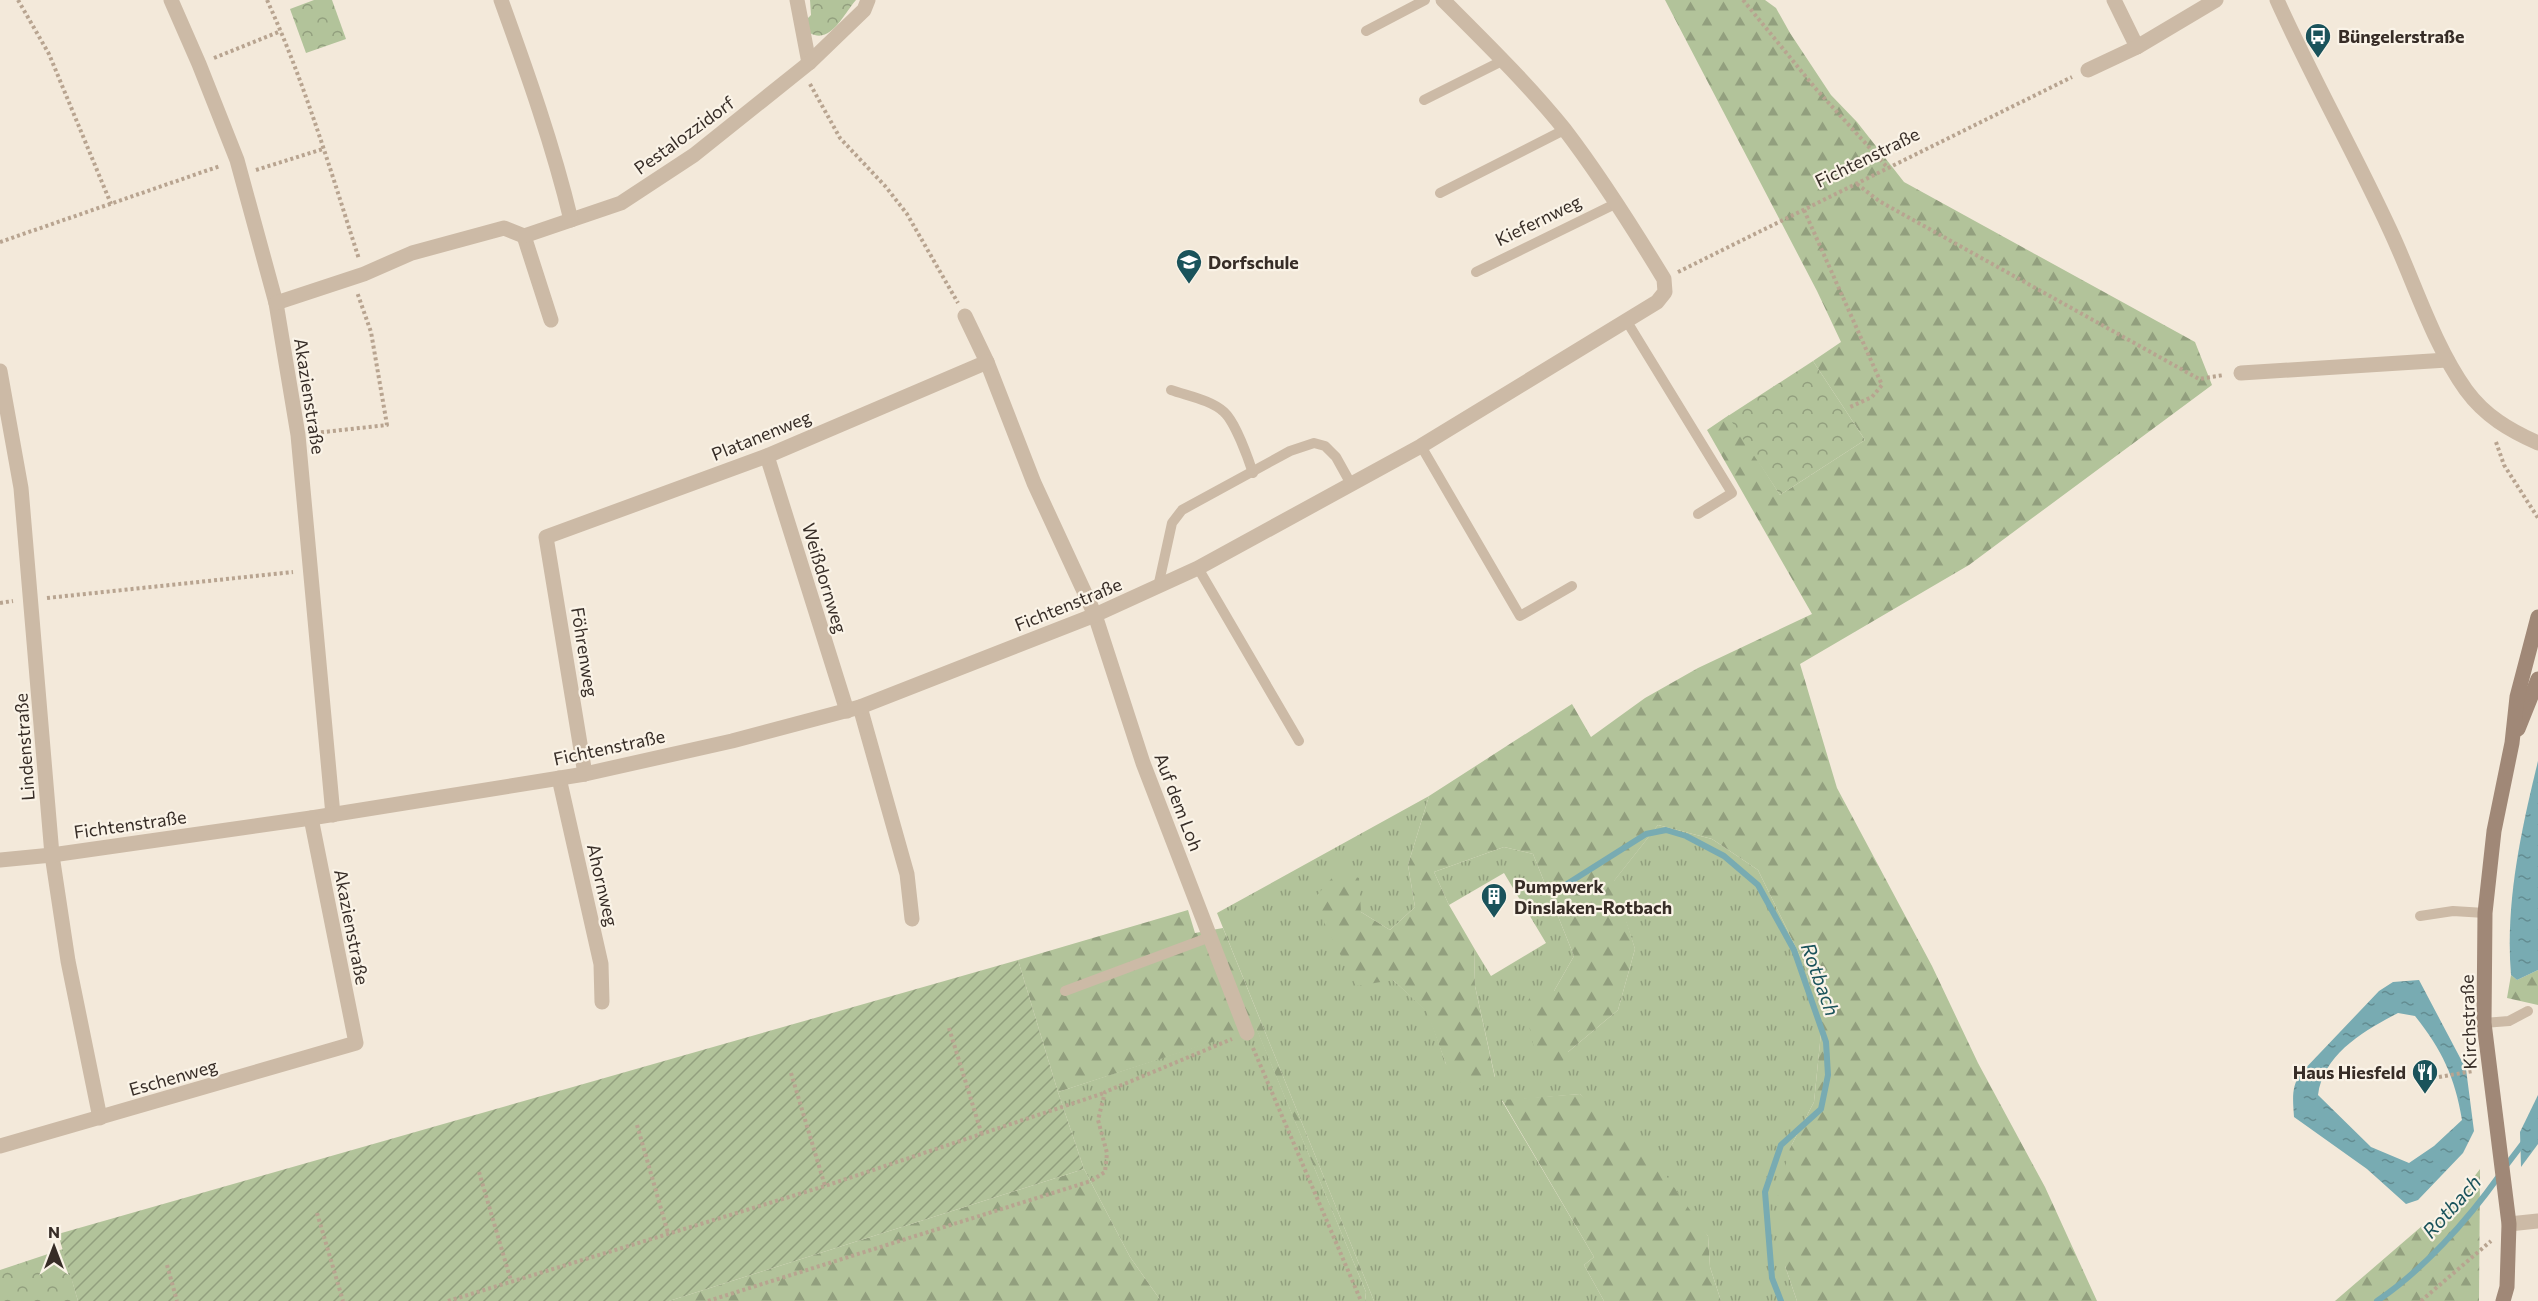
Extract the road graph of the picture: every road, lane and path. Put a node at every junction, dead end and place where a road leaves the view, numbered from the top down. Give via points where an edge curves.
1 (18, 0) edge
2 (171, 0) edge
3 (267, 0) edge
4 (501, 0) edge
5 (797, 0) edge
6 (868, 0) edge
7 (1425, 0) edge
8 (1443, 0) edge
9 (1743, 0) edge
10 (2114, 0) edge
11 (2216, 0) edge
12 (2277, 0) edge
13 (281, 31) junction
14 (1366, 31) dead end
15 (2137, 47) junction
16 (1504, 60) junction
17 (200, 64) junction
18 (805, 66) junction
19 (2088, 70) joint
20 (1425, 100) dead end
21 (1564, 130) junction
22 (324, 149) junction
23 (220, 166) dead end
24 (1888, 168) junction
25 (241, 175) junction
26 (1857, 184) junction
27 (1440, 193) dead end
28 (1617, 203) junction
29 (111, 204) junction
30 (1804, 210) junction
31 (571, 220) junction
32 (524, 236) junction
33 (0, 242) edge
34 (1476, 272) dead end
35 (358, 276) junction
36 (1664, 279) junction
37 (276, 303) junction
38 (965, 316) joint
39 (551, 320) dead end
40 (1626, 320) junction
41 (2447, 360) junction
42 (987, 362) junction
43 (0, 371) edge
44 (2241, 373) joint
45 (1172, 390) dead end
46 (1850, 407) dead end
47 (2487, 415) junction
48 (298, 435) junction
49 (2538, 444) edge
50 (1421, 446) junction
51 (767, 456) junction
52 (1253, 473) junction
53 (1351, 484) junction
54 (1698, 514) dead end
55 (2538, 518) edge
56 (546, 537) joint
57 (1198, 568) junction
58 (312, 570) junction
59 (1572, 586) dead end
60 (1158, 587) junction
61 (32, 599) junction
62 (0, 603) edge
63 (1095, 615) junction
64 (2538, 617) edge
65 (2538, 679) edge
66 (853, 709) junction
67 (1299, 741) dead end
68 (2512, 743) junction
69 (585, 774) junction
70 (558, 778) junction
71 (333, 814) junction
72 (311, 818) junction
73 (52, 855) junction
74 (0, 860) edge
75 (2485, 913) junction
76 (2420, 916) dead end
77 (912, 919) dead end
78 (1210, 937) junction
79 (1065, 991) dead end
80 (602, 1002) dead end
81 (2528, 1011) dead end
82 (2484, 1023) junction
83 (949, 1028) dead end
84 (1247, 1033) junction
85 (356, 1043) joint
86 (2467, 1072) dead end
87 (791, 1073) dead end
88 (2439, 1077) dead end
89 (1105, 1092) junction
90 (100, 1118) junction
91 (637, 1125) dead end
92 (982, 1135) junction
93 (0, 1146) edge
94 (479, 1173) dead end
95 (825, 1186) junction
96 (317, 1213) dead end
97 (2538, 1221) edge
98 (2509, 1224) junction
99 (668, 1233) junction
100 (167, 1265) dead end
101 (511, 1281) junction
102 (177, 1301) edge
103 (343, 1301) edge
104 (448, 1301) edge
105 (708, 1301) edge
106 (1361, 1301) edge
107 (2421, 1301) edge
108 (2503, 1301) edge

1 - 29 path via 48,54
2 - 17 street, Akazienstraße
3 - 13 path
4 - 31 street via 531,84
5 - 18 street
6 - 18 street, Pestalozzidorf via 864,10
7 - 14 lane
8 - 16 street, Kiefernweg
9 - 24 path
10 - 15 street
11 - 15 street
12 - 41 street via 2389,228
13 - 17 path
13 - 22 path
15 - 19 street
16 - 20 lane
16 - 21 street, Kiefernweg
17 - 25 street, Akazienstraße
18 - 31 street, Pestalozzidorf via 694,155 621,203
18 - 38 path via 840,138 907,214
19 - 24 path, Fichtenstraße
21 - 27 lane
21 - 28 street, Kiefernweg
22 - 25 path
22 - 35 path
23 - 29 path
24 - 26 path, Fichtenstraße
25 - 37 street, Akazienstraße
26 - 30 path, Fichtenstraße
26 - 44 path via 1879,201 2199,379
28 - 34 lane, Kiefernweg
28 - 36 street, Kiefernweg
29 - 33 path
30 - 36 path, Fichtenstraße
30 - 46 path via 1882,384 1872,396
31 - 32 street, Pestalozzidorf
32 - 35 street via 504,228 412,253
32 - 39 street
35 - 37 street
35 - 48 path via 387,425
36 - 40 street, Fichtenstraße via 1665,292 1657,302
37 - 48 street, Akazienstraße
38 - 42 street, Auf dem Loh
40 - 50 street, Fichtenstraße
40 - 54 lane via 1732,493
41 - 44 street
41 - 47 street
42 - 51 street, Platanenweg
42 - 63 street, Auf dem Loh via 1034,483
43 - 61 street, Lindenstraße via 21,488
45 - 52 lane via 1225,413
47 - 49 street
47 - 55 path via 2504,465
48 - 58 street, Akazienstraße
50 - 53 street, Fichtenstraße
50 - 59 lane via 1520,616
51 - 56 street, Platanenweg
51 - 66 street, Weißdornweg
52 - 53 lane via 1290,451 1314,443 1325,446 1336,457
52 - 60 lane via 1182,510 1172,523
53 - 57 street, Fichtenstraße
56 - 69 street, Föhrenweg
57 - 60 street, Fichtenstraße
57 - 67 lane
58 - 61 path
58 - 71 street, Akazienstraße
60 - 63 street, Fichtenstraße
61 - 62 path
61 - 73 street, Lindenstraße
63 - 66 street, Fichtenstraße
63 - 78 street, Auf dem Loh via 1143,763
64 - 68 street, Kirchstraße via 2517,697
65 - 68 street, Kirchstraße
66 - 69 street, Fichtenstraße
66 - 77 street, Weißdornweg via 907,874
68 - 75 street, Kirchstraße via 2494,831
69 - 70 street, Fichtenstraße
70 - 71 street, Fichtenstraße
70 - 80 street, Ahornweg via 601,964
71 - 72 street, Fichtenstraße
72 - 73 street, Fichtenstraße
72 - 85 street, Akazienstraße
73 - 74 street, Fichtenstraße
73 - 90 street, Lindenstraße via 68,961
75 - 76 lane via 2453,911
75 - 82 street, Kirchstraße
78 - 79 lane
78 - 84 street, Auf dem Loh
81 - 82 lane via 2509,1021
82 - 98 street, Kirchstraße
83 - 92 path
84 - 89 path
84 - 106 path
85 - 90 street, Eschenweg
86 - 88 path
87 - 95 path
89 - 92 path
89 - 105 path via 1098,1120 1107,1153 1106,1173 1091,1181
90 - 93 street, Eschenweg
91 - 99 path
92 - 95 path
94 - 101 path
95 - 99 path
96 - 103 path
97 - 98 street
98 - 107 path
98 - 108 street, Kirchstraße
99 - 101 path
100 - 102 path
101 - 104 path

